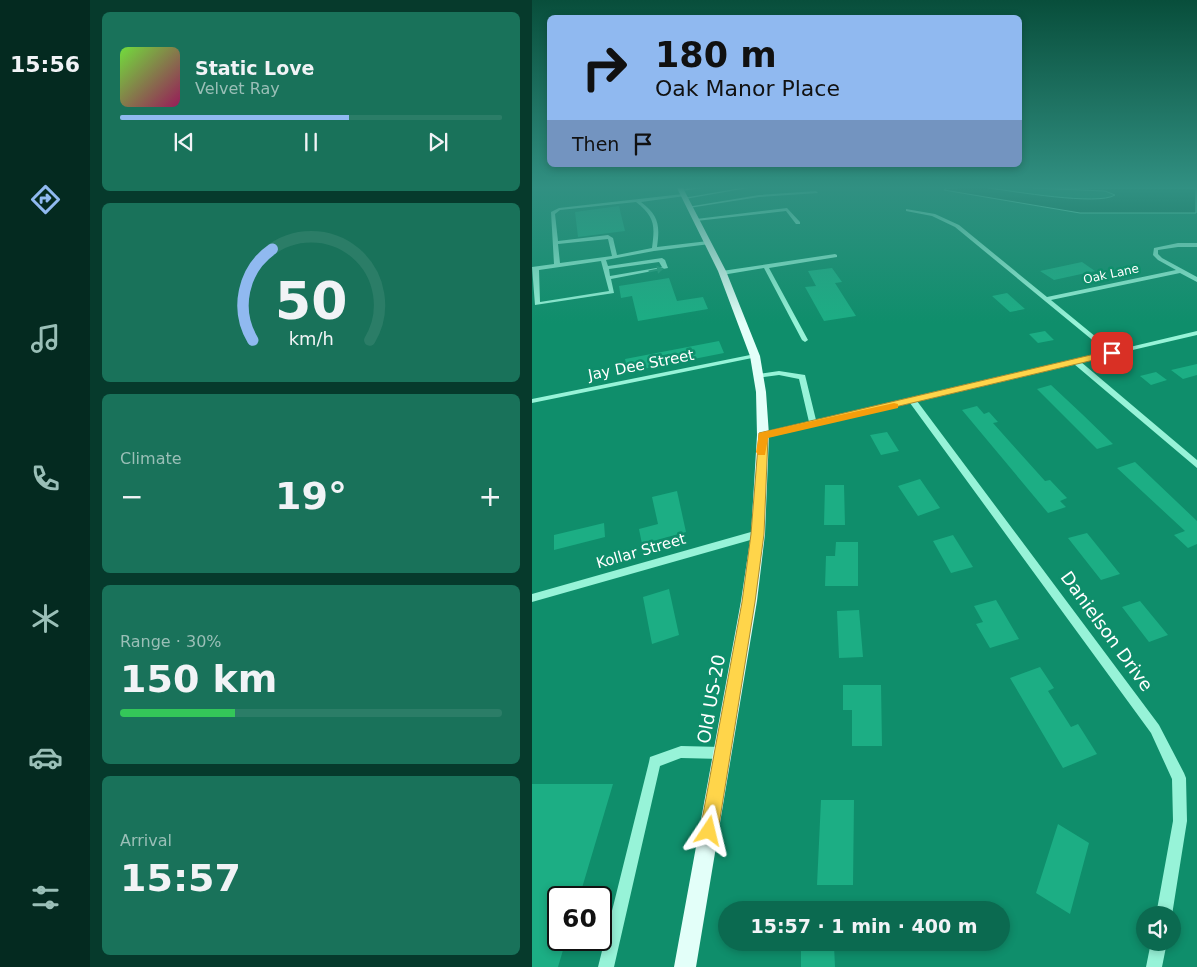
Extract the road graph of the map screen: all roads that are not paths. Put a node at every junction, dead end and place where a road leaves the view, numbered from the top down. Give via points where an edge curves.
1 (555, 233) edge
2 (656, 233) edge
3 (703, 233) edge
4 (964, 233) edge
5 (708, 242) junction
6 (556, 243) junction
7 (1196, 245) edge
8 (654, 249) junction
9 (835, 256) dead end
10 (614, 257) junction
11 (603, 259) junction
12 (557, 265) junction
13 (765, 266) junction
14 (534, 268) edge
15 (606, 268) junction
16 (1180, 271) junction
17 (722, 272) junction
18 (608, 278) junction
19 (1196, 280) edge
20 (1047, 300) junction
21 (1196, 333) edge
22 (805, 340) dead end
23 (1112, 353) junction
24 (755, 356) junction
25 (1076, 362) junction
26 (759, 376) junction
27 (532, 401) edge
28 (913, 401) junction
29 (813, 424) junction
30 (763, 435) junction
31 (1196, 465) edge
32 (758, 534) junction
33 (532, 598) edge
34 (722, 753) junction
35 (1166, 906) edge
36 (1157, 951) edge
37 (606, 967) edge
38 (685, 967) edge
39 (1154, 967) edge

1 - 6 street
2 - 8 street
3 - 5 main road, Old US-20
4 - 20 street
5 - 8 street
5 - 17 main road, Old US-20
6 - 10 street via 608,237
6 - 12 street
7 - 16 street via 1156,249 1155,254
8 - 10 street
9 - 13 street
10 - 11 street
11 - 12 street
11 - 15 street
12 - 14 street
13 - 17 street
13 - 22 street
14 - 18 street via 537,304 612,292
15 - 18 street
18 -> 15 street via 665,268 662,260
16 - 19 street
16 - 20 street, Oak Lane
17 - 24 main road, Old US-20
20 - 23 street
21 - 23 street
23 - 25 street
24 - 26 main road, Old US-20
24 - 27 street, Jay Dee Street
25 - 28 street
25 - 31 street
26 - 29 street via 802,377
26 - 30 main road, Old US-20
28 - 29 street
28 - 35 street, Danielson Drive via 1155,729 1179,778 1180,821
29 - 30 street
30 - 32 main road, Old US-20
32 - 33 street, Kollar Street
32 - 34 main road, Old US-20
34 - 37 street via 681,752 655,762
34 - 38 main road, Old US-20
36 - 39 street

